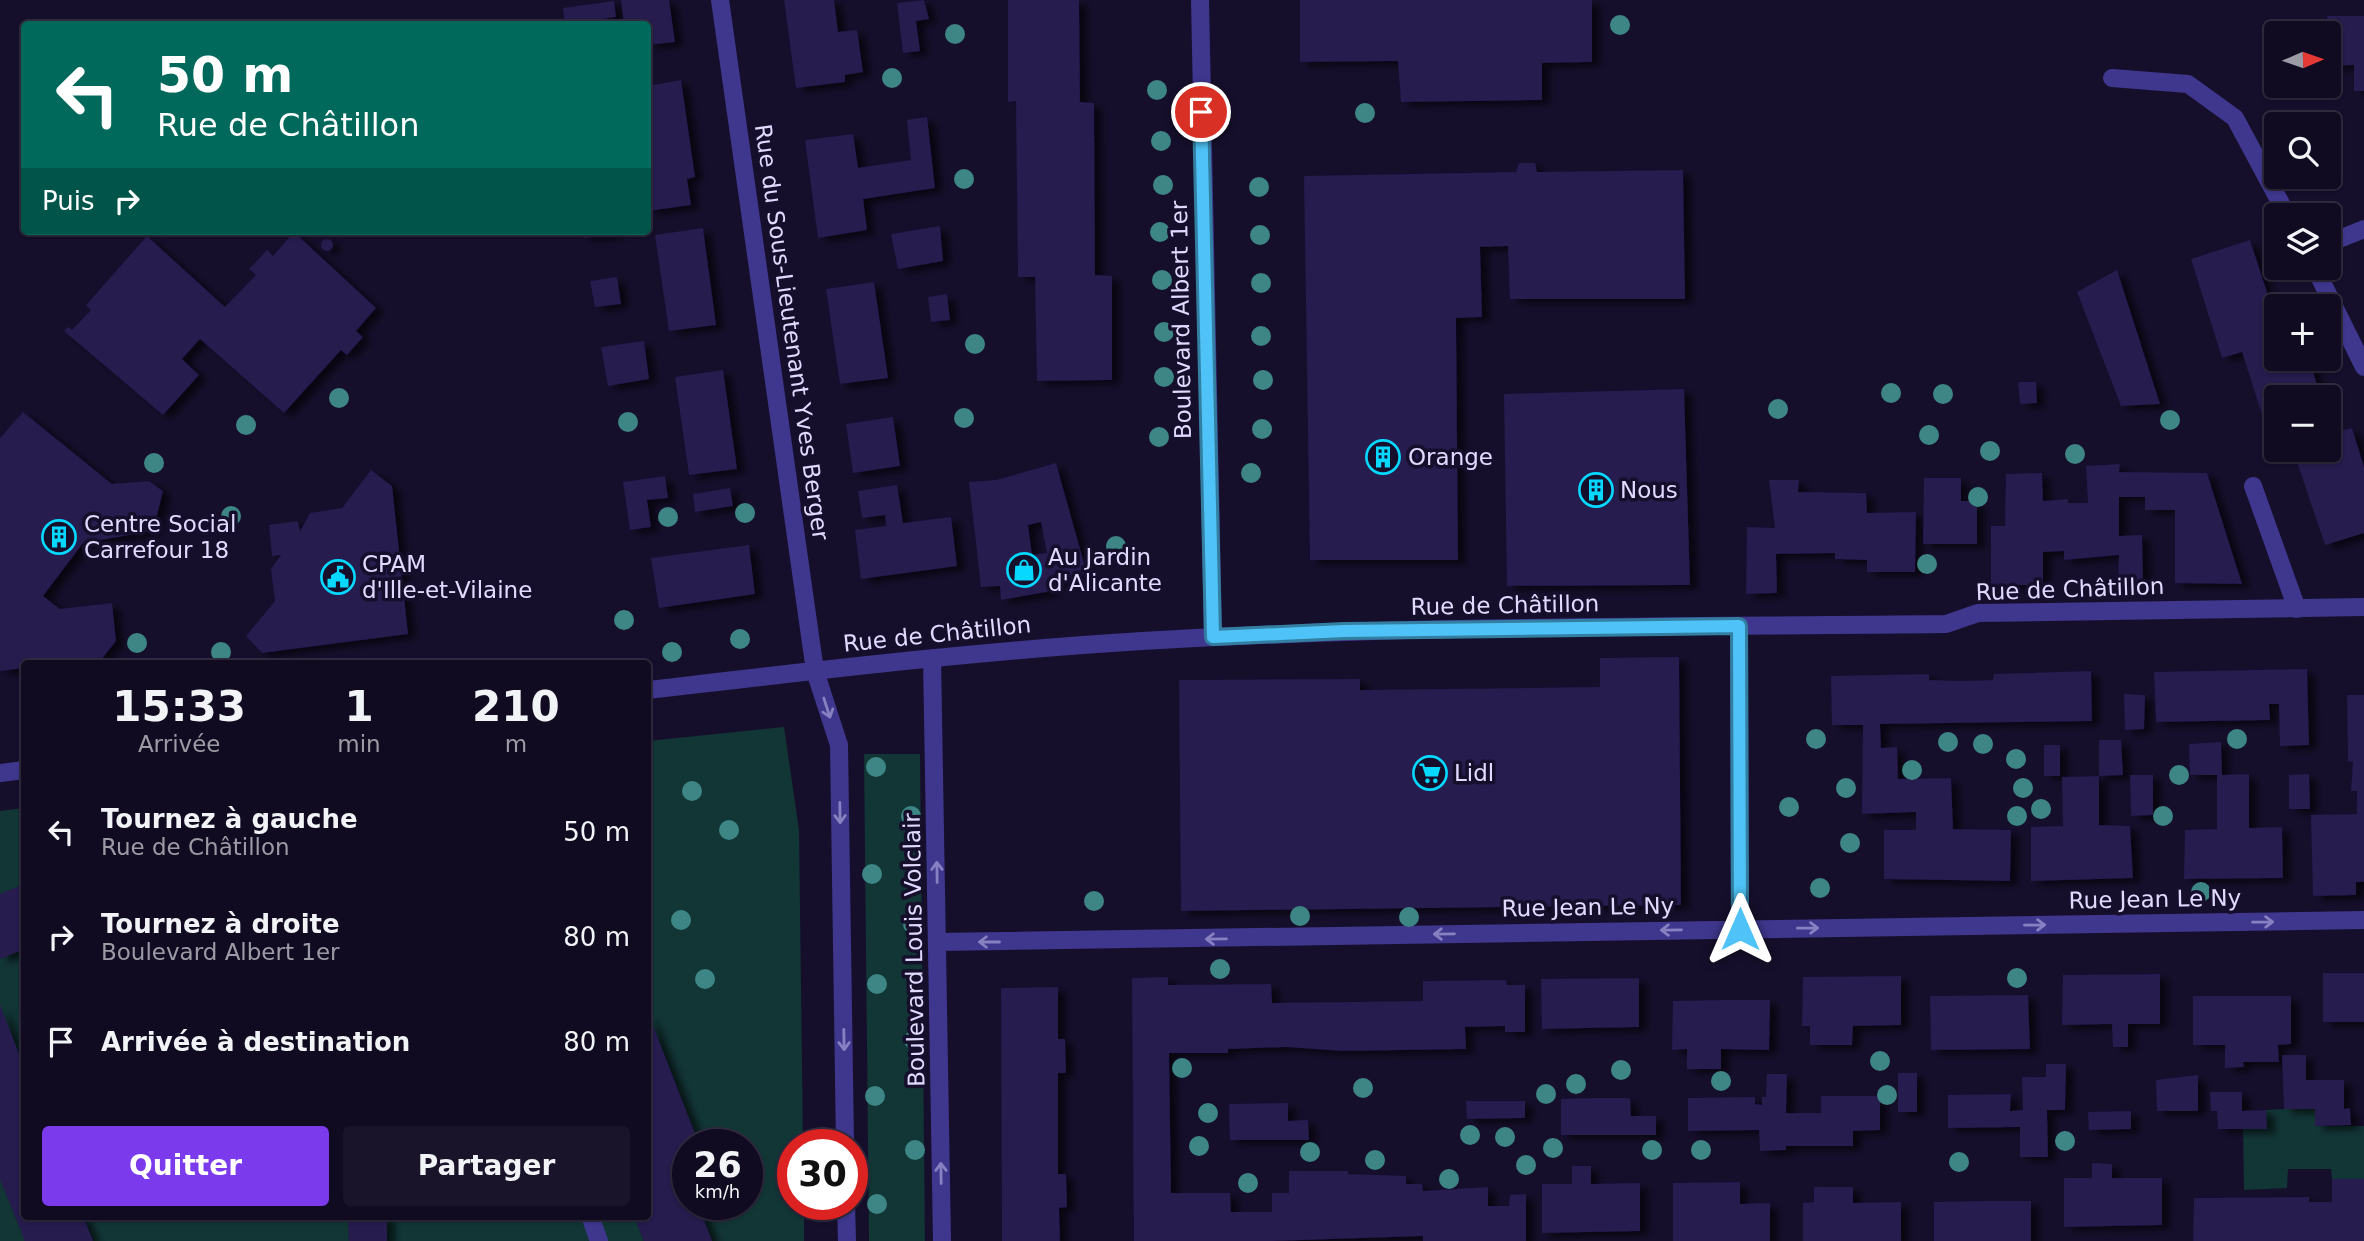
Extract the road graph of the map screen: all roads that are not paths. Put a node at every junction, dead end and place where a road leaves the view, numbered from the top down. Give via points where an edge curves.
1 (720, 0) edge
2 (1201, 1) edge
3 (2112, 78) dead end
4 (2281, 203) edge
5 (2364, 229) edge
6 (2341, 238) edge
7 (2321, 280) edge
8 (2364, 367) edge
9 (2253, 486) dead end
10 (2364, 607) edge
11 (2297, 609) junction
12 (1739, 626) junction
13 (1213, 637) junction
14 (932, 658) junction
15 (815, 671) junction
16 (651, 690) edge
17 (21, 770) edge
18 (0, 773) edge
19 (2364, 920) edge
20 (1740, 929) junction
21 (938, 942) junction
22 (845, 1129) edge
23 (591, 1220) edge
24 (846, 1220) edge
25 (599, 1241) edge
26 (847, 1241) edge
27 (942, 1241) edge

1 - 15 street, Rue du Sous-Lieutenant Yves Berger
2 - 13 street, Boulevard Albert 1er
3 - 4 street via 2188,84 2235,118
5 - 6 street
7 - 8 street
9 - 11 street
10 - 11 street, Rue de Châtillon
11 - 12 street, Rue de Châtillon via 1979,612 1946,624
12 - 13 street, Rue de Châtillon
12 - 20 street
13 - 14 street, Rue de Châtillon
14 - 15 street, Rue de Châtillon
21 -> 14 street, Boulevard Louis Volclair
15 - 16 street, Rue de Châtillon
15 -> 22 street via 839,745
17 - 18 street
20 -> 19 street, Rue Jean Le Ny
20 -> 21 street, Rue Jean Le Ny
27 -> 21 street, Boulevard Louis Volclair
23 - 25 street
24 - 26 street

